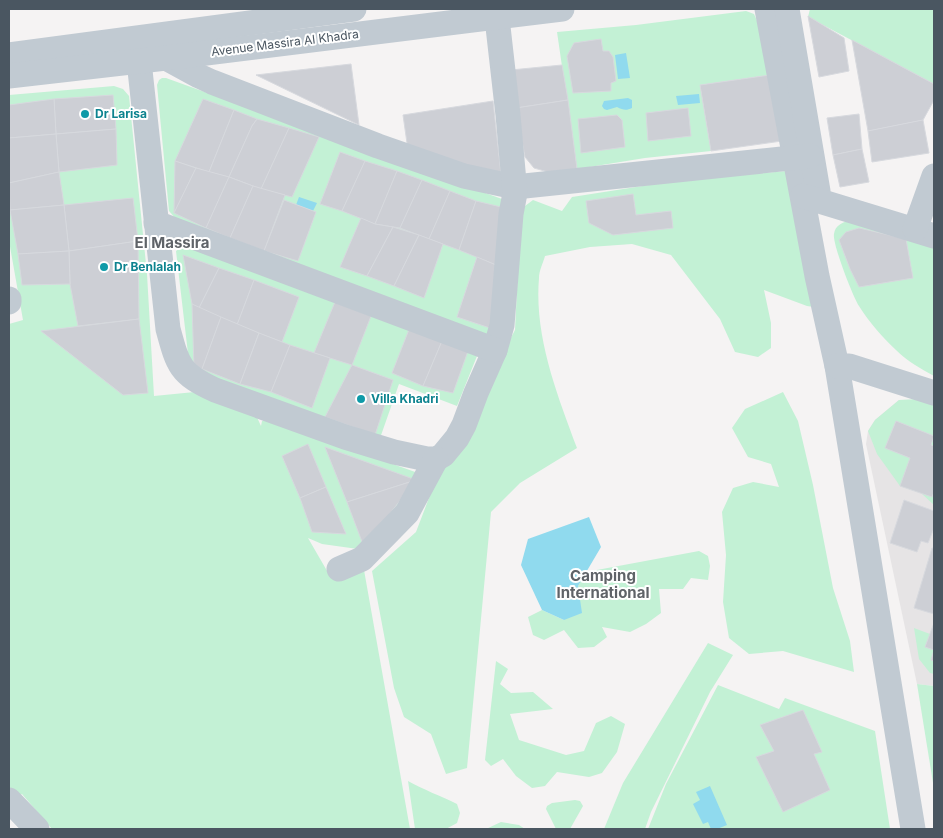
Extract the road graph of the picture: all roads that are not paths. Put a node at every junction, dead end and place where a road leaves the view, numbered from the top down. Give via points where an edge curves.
1 (354, 9) edge
2 (562, 9) edge
3 (767, 9) edge
4 (787, 9) edge
5 (497, 18) junction
6 (9, 55) edge
7 (166, 58) junction
8 (139, 61) junction
9 (9, 76) edge
10 (804, 157) junction
11 (934, 176) edge
12 (515, 187) junction
13 (811, 199) junction
14 (156, 224) junction
15 (925, 233) edge
16 (495, 350) junction
17 (843, 366) junction
18 (934, 394) edge
19 (436, 459) junction
20 (339, 570) dead end
21 (9, 800) edge
22 (37, 829) edge
23 (913, 829) edge
24 (925, 829) edge

1 - 6 street, Avenue Massira Al Khadra
2 - 5 street, Avenue Massira Al Khadra
3 - 10 street
4 - 10 street
5 - 7 street, Avenue Massira Al Khadra
5 - 12 street
7 - 8 street, Avenue Massira Al Khadra
7 - 12 street via 212,82 378,146 464,176
8 - 9 street, Avenue Massira Al Khadra
8 - 14 street
10 - 12 street
10 - 13 street
11 - 15 street
12 - 16 street via 502,325
13 - 15 street
13 - 17 street
14 - 16 street
14 - 19 street via 168,329 183,371 216,390 345,436 394,452
16 - 19 street via 457,438
17 - 18 street
17 - 23 street
17 - 24 street via 897,645
19 - 20 street via 407,513 362,559
21 - 22 street

